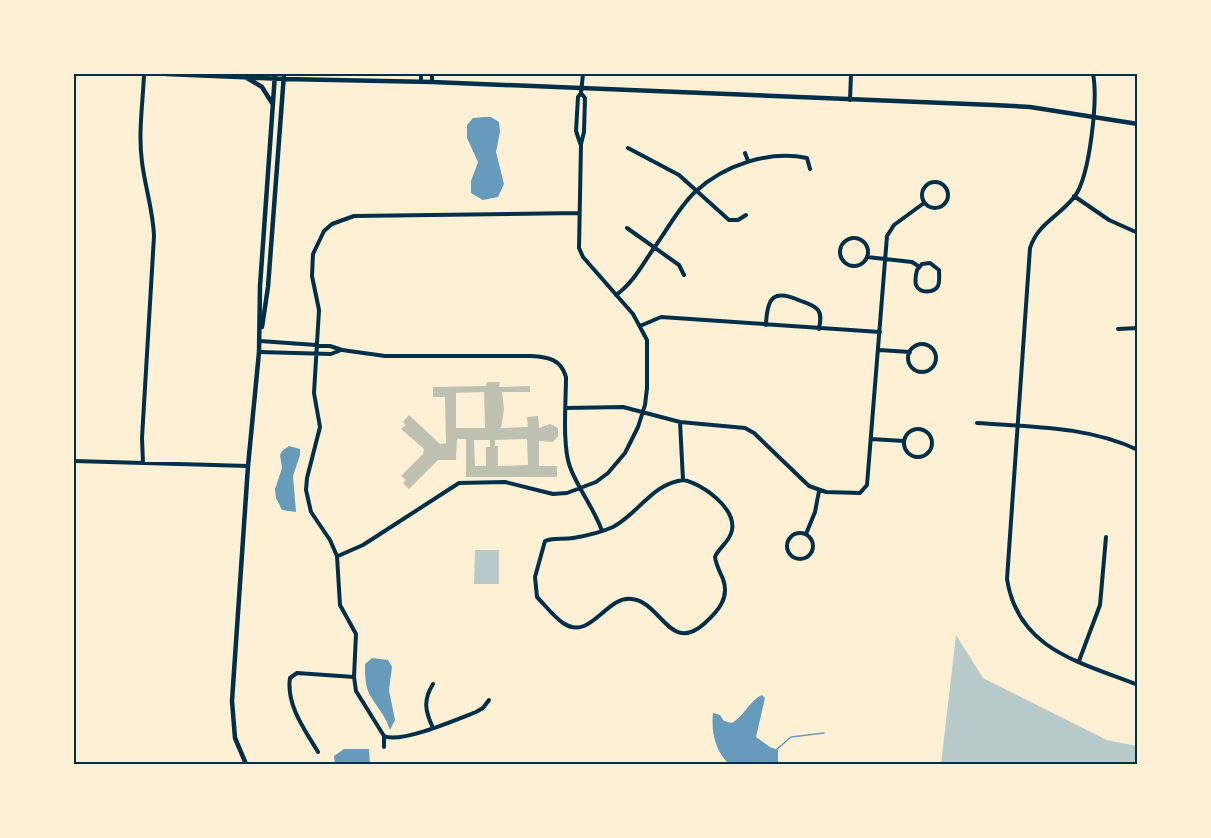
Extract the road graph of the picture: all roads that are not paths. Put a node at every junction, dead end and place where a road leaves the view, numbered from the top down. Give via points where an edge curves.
1 (144, 74) edge
2 (166, 74) edge
3 (421, 74) edge
4 (432, 74) edge
5 (583, 74) edge
6 (851, 74) edge
7 (1093, 74) edge
8 (275, 76) edge
9 (284, 76) edge
10 (245, 77) junction
11 (421, 81) junction
12 (432, 82) junction
13 (581, 91) junction
14 (850, 100) junction
15 (273, 105) junction
16 (1093, 117) junction
17 (1137, 124) edge
18 (580, 144) junction
19 (628, 148) dead end
20 (745, 153) dead end
21 (748, 161) junction
22 (810, 169) dead end
23 (695, 192) junction
24 (1074, 196) junction
25 (924, 203) junction
26 (579, 213) junction
27 (746, 215) dead end
28 (627, 228) dead end
29 (1137, 233) edge
30 (654, 248) junction
31 (867, 256) junction
32 (886, 260) junction
33 (918, 266) junction
34 (684, 275) dead end
35 (616, 295) junction
36 (766, 325) junction
37 (640, 326) junction
38 (819, 328) junction
39 (1137, 328) edge
40 (1118, 329) dead end
41 (880, 332) junction
42 (260, 341) junction
43 (316, 345) junction
44 (342, 350) junction
45 (879, 350) junction
46 (259, 352) junction
47 (910, 352) junction
48 (316, 353) junction
49 (566, 408) junction
50 (642, 413) junction
51 (680, 422) junction
52 (977, 423) dead end
53 (1017, 426) junction
54 (871, 439) junction
55 (904, 441) junction
56 (1137, 450) edge
57 (74, 460) edge
58 (143, 463) junction
59 (248, 466) junction
60 (683, 480) junction
61 (581, 489) junction
62 (819, 491) junction
63 (602, 531) junction
64 (806, 534) junction
65 (1106, 537) dead end
66 (338, 556) junction
67 (1079, 662) junction
68 (354, 677) junction
69 (433, 684) dead end
70 (1137, 685) edge
71 (489, 700) dead end
72 (433, 728) junction
73 (384, 736) junction
74 (384, 747) dead end
75 (318, 752) dead end
76 (246, 765) edge

1 - 58 street via 141,149 154,236
2 - 10 street
3 - 11 street
4 - 12 street
5 - 13 street
6 - 14 street
7 - 16 street
8 - 9 street
8 - 10 street
8 - 15 street
9 - 11 street
9 - 42 street via 268,287
10 - 15 street via 262,87
11 - 12 street
12 - 13 street
13 - 14 street
13 - 18 street via 576,131
13 - 18 street via 585,98
14 - 16 street via 1030,107
15 - 42 street via 260,286
16 - 17 street
16 - 24 street via 1084,176
18 - 26 street
19 - 23 street via 679,175
20 - 21 street
21 - 22 street via 800,156 807,158
21 - 23 street
23 - 27 street via 729,220
23 - 30 street
24 - 29 street
24 - 53 street via 1041,226 1030,248
25 - 25 street via 931,208 940,207 946,201 947,188 929,182 921,191
25 - 32 street via 891,228
26 - 35 street via 578,241 583,257
26 - 43 street via 362,215 332,224 318,241 311,266 319,303
28 - 30 street
30 - 34 street via 679,265
30 - 35 street
31 - 31 street via 861,239 848,238 843,244 841,256 847,264 859,265
31 - 32 street
32 - 33 street
32 - 41 street
33 - 33 street via 918,288 925,291 938,287 939,270 930,264
35 - 37 street
36 - 37 street via 662,317
36 - 38 street
36 - 38 street via 770,303 783,294 816,308
37 - 50 street via 648,355
38 - 41 street
39 - 40 street
41 - 45 street
42 - 43 street
42 - 46 street
43 - 44 street
43 - 48 street
44 - 48 street
44 - 49 street via 395,357 544,356 564,370
45 - 47 street
45 - 54 street
46 - 48 street
46 - 59 street
47 - 47 street via 914,370 921,374 932,369 934,355 930,346 918,344
48 - 66 street via 314,396 320,427 306,490 311,512
49 - 50 street via 623,406
49 - 61 street via 566,453
50 - 51 street
50 - 61 street via 625,453 596,482
51 - 60 street
51 - 62 street via 751,430 804,482
52 - 53 street
53 - 56 street via 1071,430
53 - 67 street via 1006,570 1008,590 1019,618 1034,636
54 - 55 street
54 - 62 street via 866,488 856,494
55 - 55 street via 907,452 924,456 931,437 922,429 910,431
57 - 58 street
58 - 59 street
59 - 76 street via 231,701 236,738
60 - 63 street via 663,486 617,525
60 - 63 street via 707,490 727,511 733,526 715,557 724,582 723,601 699,628 688,632 672,630 646,604 629,598 614,603 581,627 564,623 551,612 535,590 545,541
61 - 63 street
61 - 66 street via 553,494 505,482 459,483 363,545
62 - 64 street
64 - 64 street via 795,533 787,542 788,553 802,560 812,554 814,546
65 - 67 street via 1100,605
66 - 68 street via 340,605 356,634
67 - 70 street
68 - 73 street via 358,695
68 - 75 street via 297,673 290,678 294,708
69 - 72 street via 425,705
71 - 72 street via 476,712
72 - 73 street
73 - 74 street

